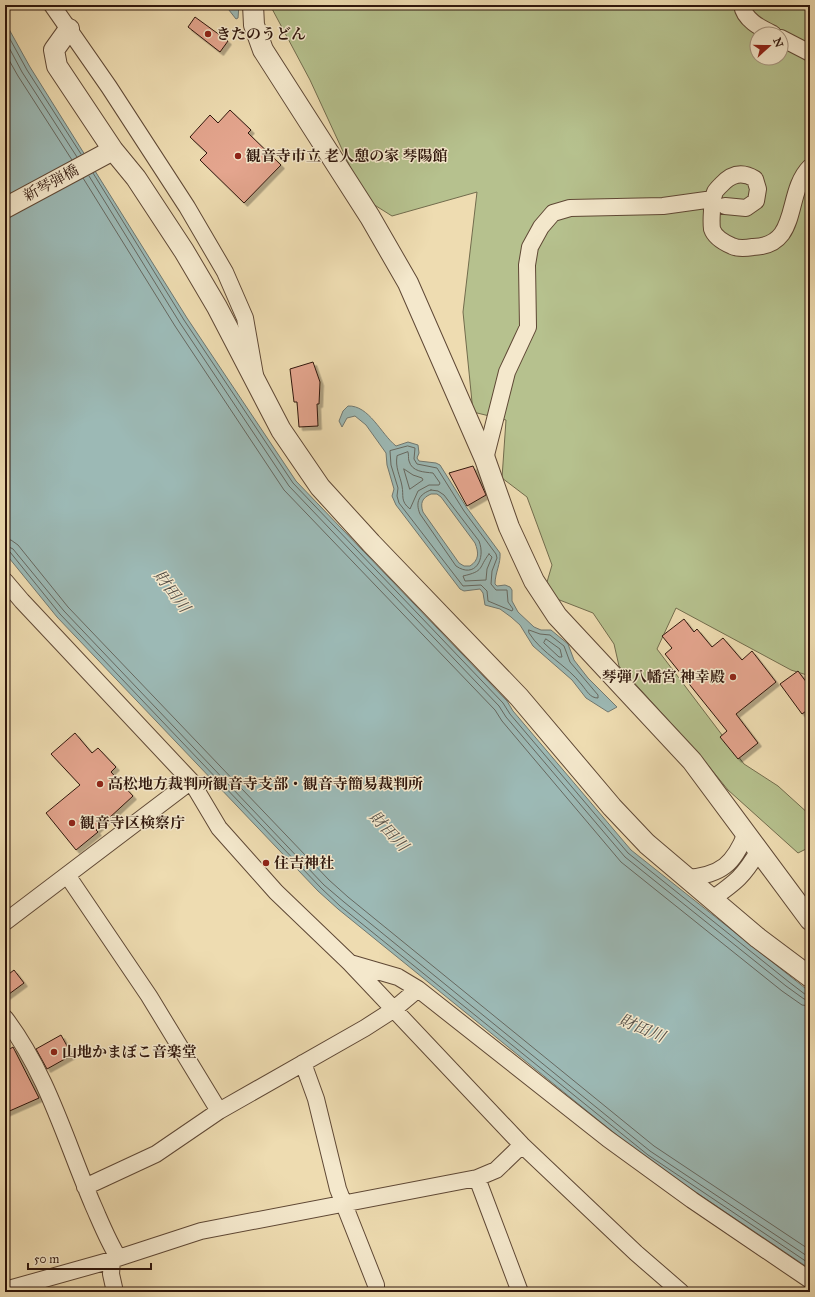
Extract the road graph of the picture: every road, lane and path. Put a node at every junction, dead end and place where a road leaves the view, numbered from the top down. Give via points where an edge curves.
1 (52, 5) edge
2 (253, 5) edge
3 (742, 5) edge
4 (759, 26) edge
5 (69, 29) junction
6 (789, 42) edge
7 (810, 53) edge
8 (105, 154) junction
9 (810, 167) edge
10 (706, 200) dead end
11 (725, 206) dead end
12 (5, 208) edge
13 (257, 385) junction
14 (485, 459) junction
15 (5, 581) edge
16 (191, 781) junction
17 (746, 832) junction
18 (759, 850) junction
19 (67, 875) junction
20 (687, 878) junction
21 (712, 899) junction
22 (810, 920) edge
23 (5, 922) edge
24 (350, 963) junction
25 (810, 977) edge
26 (418, 989) junction
27 (393, 1010) junction
28 (5, 1018) edge
29 (303, 1063) junction
30 (219, 1111) junction
31 (522, 1145) junction
32 (477, 1178) junction
33 (86, 1187) junction
34 (344, 1202) junction
35 (115, 1259) junction
36 (810, 1280) edge
37 (5, 1290) edge
38 (115, 1292) edge
39 (376, 1292) edge
40 (520, 1292) edge
41 (681, 1292) edge

1 - 5 street
2 - 14 street via 254,25 263,50 370,217 408,283
3 - 4 street via 752,22
5 - 8 street via 54,50 57,66
5 - 13 street via 187,207 225,272 245,318
6 - 7 street
8 - 12 street, 新琴弾橋
8 - 13 street via 136,178 184,250
9 - 11 street via 798,184 787,228 778,240 762,247 735,248 720,240 712,229 715,191 734,174 747,173 755,178 758,188 756,201 746,208
10 - 14 street via 663,206 570,208 553,213 541,227 530,247 527,265 528,327 507,372
13 - 20 street via 281,430 320,487 519,697 612,807 647,844
14 - 17 street via 509,527 534,581 557,616 692,761
15 - 16 street
16 - 19 street
16 - 24 street via 219,828 276,892
17 - 18 street
17 - 20 street via 740,848 730,862 720,870 705,877
18 - 21 street via 738,881
18 - 22 street
19 - 23 street
19 - 30 street via 149,996
20 - 21 street
21 - 25 street
24 - 26 street via 398,977
24 - 27 street
26 - 27 street
26 - 36 street via 608,1139
27 - 29 street
27 - 31 street
28 - 33 street via 30,1054
29 - 30 street
29 - 34 street via 316,1099 338,1189
30 - 33 street via 156,1154
31 - 32 street via 496,1170
31 - 41 street
32 - 34 street
32 - 40 street
33 - 35 street
34 - 35 street via 201,1231
34 - 39 street via 376,1285
35 - 37 street
35 - 38 street via 111,1274

